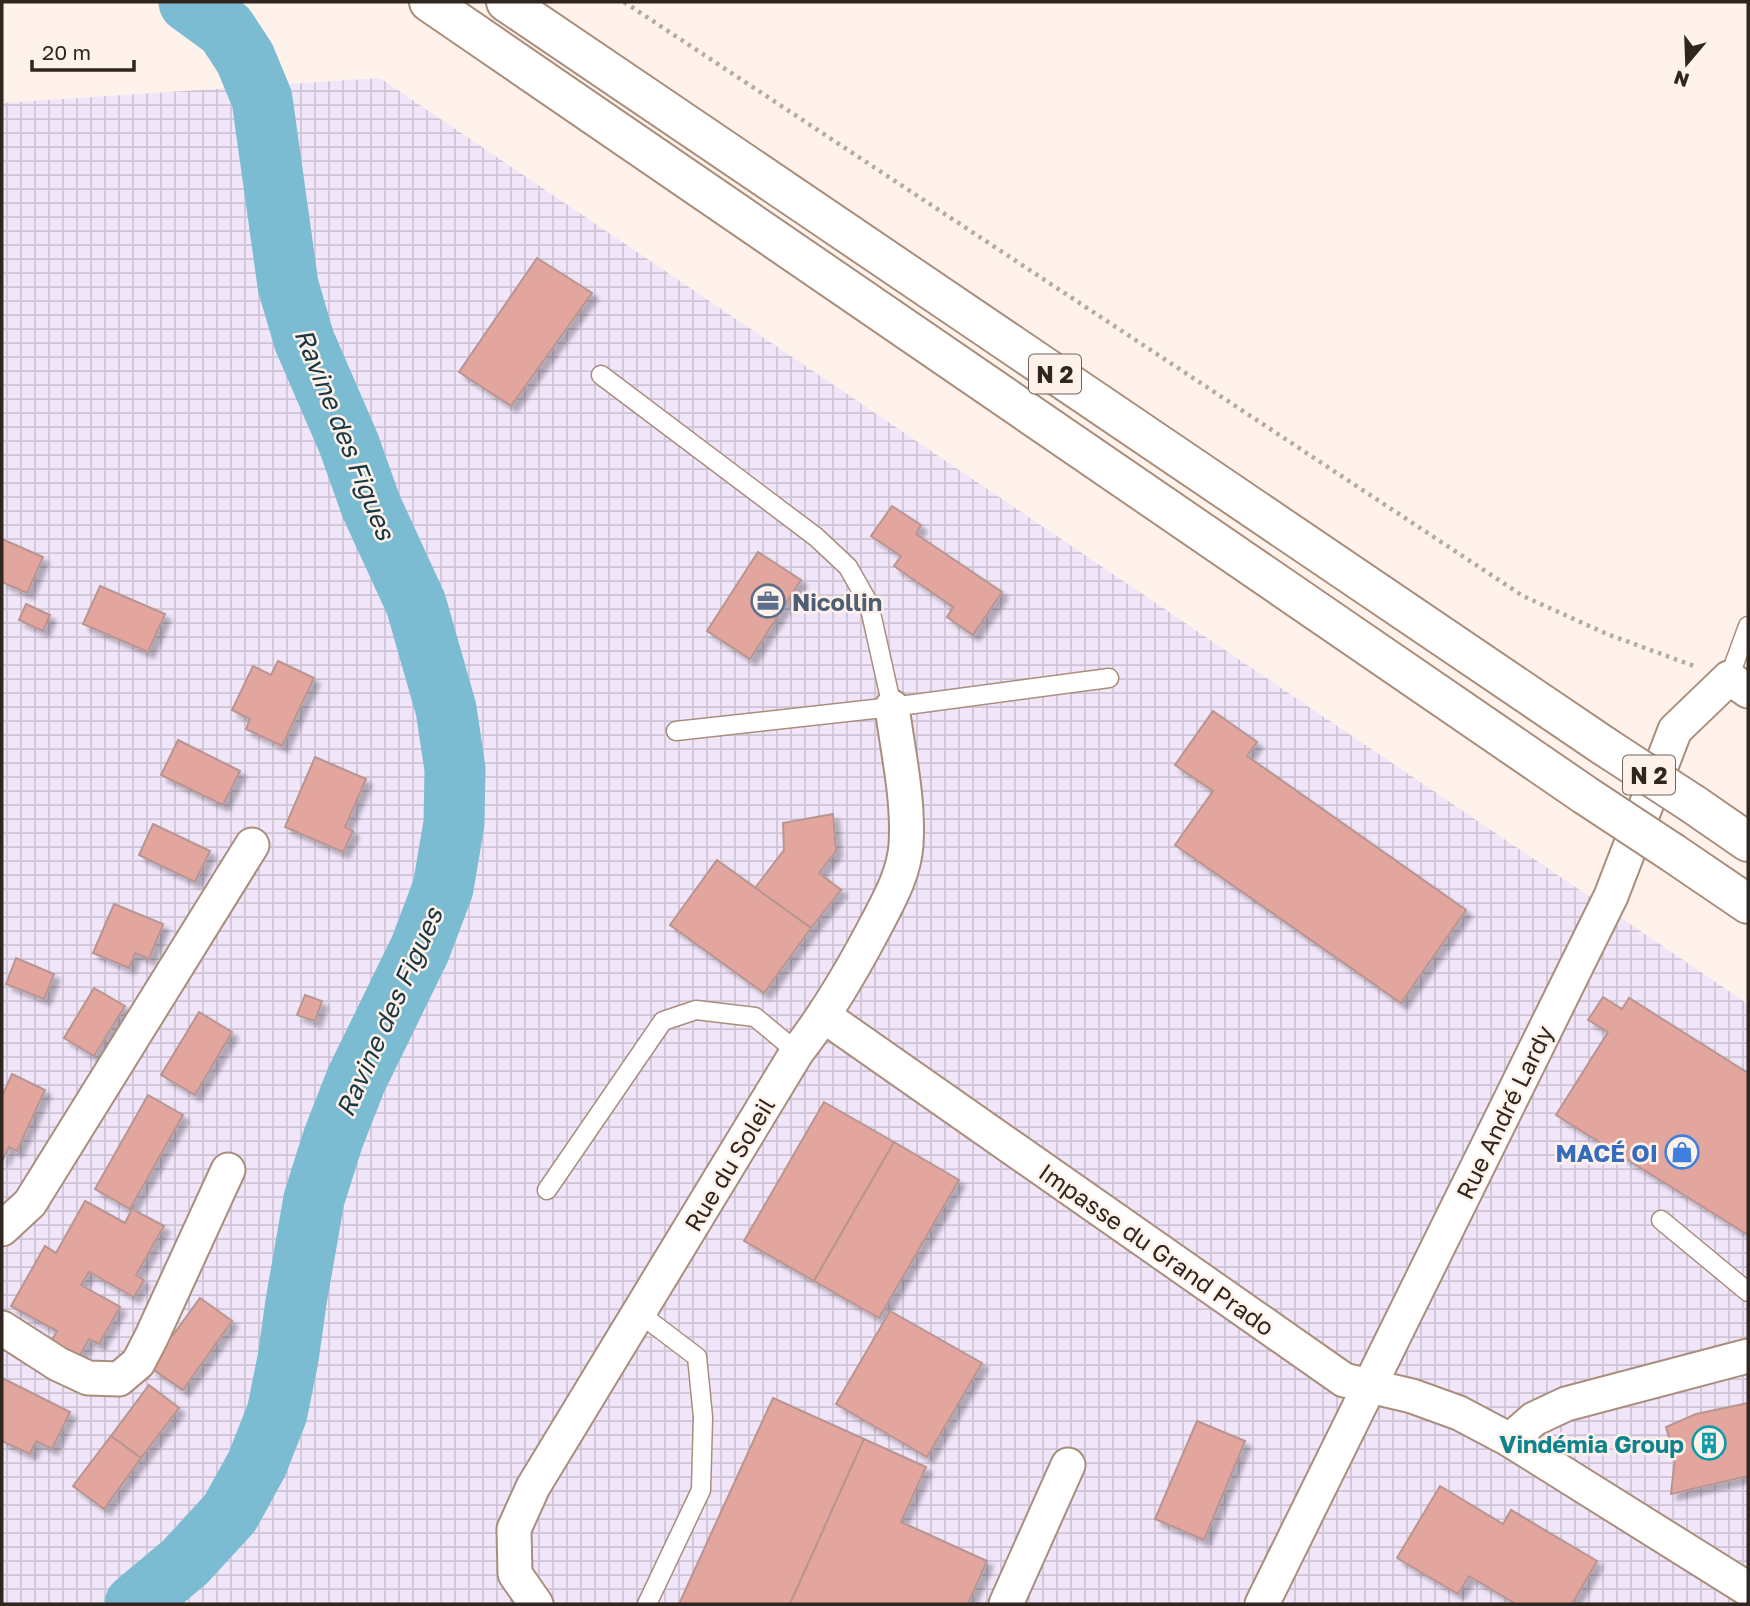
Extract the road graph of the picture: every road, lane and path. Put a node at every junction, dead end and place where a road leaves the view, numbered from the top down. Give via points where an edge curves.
1 (429, 2) edge
2 (506, 2) edge
3 (624, 2) edge
4 (601, 375) dead end
5 (1748, 626) edge
6 (1109, 678) dead end
7 (1738, 685) edge
8 (892, 707) junction
9 (676, 731) dead end
10 (1748, 842) edge
11 (252, 845) dead end
12 (1748, 904) edge
13 (824, 1016) junction
14 (797, 1052) junction
15 (228, 1170) dead end
16 (547, 1190) dead end
17 (1661, 1220) dead end
18 (2, 1229) edge
19 (1748, 1292) edge
20 (639, 1313) junction
21 (2, 1328) edge
22 (1748, 1356) edge
23 (1368, 1385) junction
24 (1510, 1440) junction
25 (1068, 1465) dead end
26 (1748, 1590) edge
27 (536, 1604) edge
28 (647, 1604) edge
29 (1006, 1604) edge
30 (1262, 1604) edge

1 - 12 highway, N 2, bridge
2 - 10 highway, N 2, bridge
3 - 7 path via 1523,596
4 - 8 lane via 816,537 848,567 869,604
5 - 7 lane, Rue André Lardy
6 - 8 lane
7 - 23 street, Rue André Lardy via 1675,730 1611,895
8 - 9 lane
8 - 13 street, Rue du Soleil via 906,846 896,887
11 - 18 street via 30,1203
13 - 14 street, Rue du Soleil
13 - 23 street, Impasse du Grand Prado via 1335,1374
14 - 16 lane via 755,1017 696,1010 663,1021
14 - 20 street, Rue du Soleil
15 - 21 street via 138,1363 119,1379 88,1378
17 - 19 lane
20 - 27 street, Rue du Soleil via 533,1487 514,1529 515,1574
20 - 28 lane via 697,1357 704,1418 701,1490
22 - 24 street via 1566,1404 1534,1419
23 - 24 street, Impasse du Grand Prado via 1439,1405
23 - 30 street, Rue André Lardy
24 - 26 street, Impasse du Grand Prado
25 - 29 street

